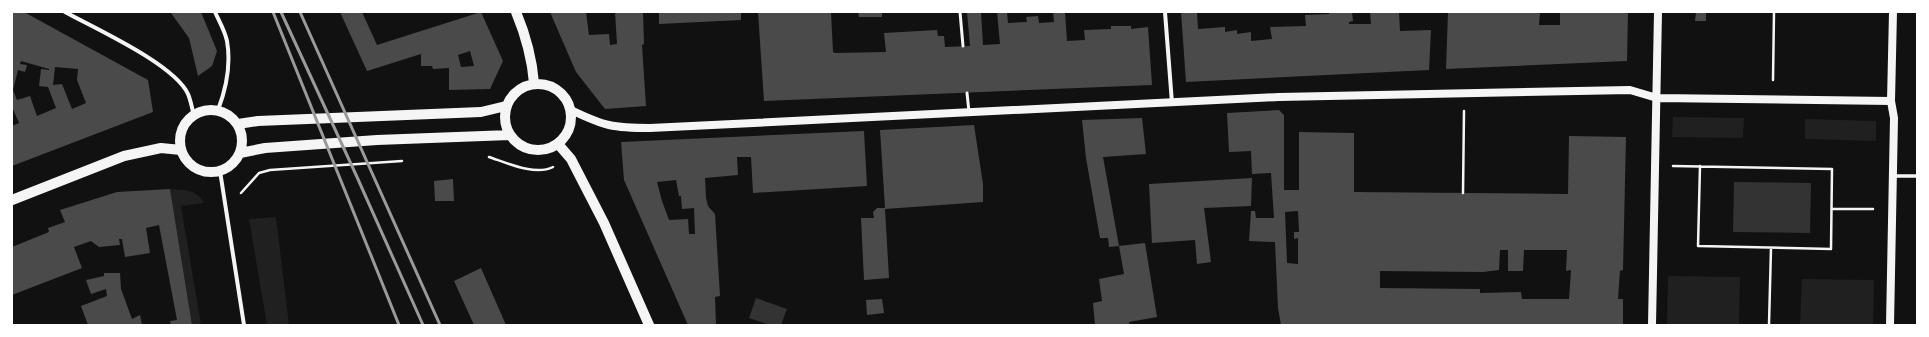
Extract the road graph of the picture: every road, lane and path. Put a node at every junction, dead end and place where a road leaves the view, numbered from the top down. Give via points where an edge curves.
1 (66, 12) edge
2 (215, 12) edge
3 (516, 12) edge
4 (960, 12) edge
5 (1165, 12) edge
6 (1658, 12) edge
7 (1774, 12) edge
8 (1893, 12) edge
9 (963, 46) dead end
10 (534, 84) junction
11 (967, 93) dead end
12 (1465, 94) junction
13 (1657, 98) junction
14 (1773, 99) junction
15 (1891, 101) junction
16 (1172, 103) junction
17 (506, 106) junction
18 (218, 110) junction
19 (571, 110) junction
20 (969, 112) junction
21 (194, 115) junction
22 (238, 124) junction
23 (510, 135) junction
24 (558, 144) junction
25 (182, 150) junction
26 (240, 153) junction
27 (484, 155) dead end
28 (571, 159) junction
29 (410, 160) dead end
30 (1656, 166) junction
31 (1700, 166) junction
32 (220, 171) junction
33 (1893, 176) junction
34 (1917, 176) edge
35 (1463, 193) dead end
36 (12, 200) edge
37 (224, 202) junction
38 (1832, 208) junction
39 (1892, 210) junction
40 (1771, 248) junction
41 (244, 325) edge
42 (649, 325) edge
43 (1652, 325) edge
44 (1769, 325) edge
45 (1890, 325) edge

1 - 21 street via 159,64 176,78 188,94
2 - 18 street via 227,40 228,63 225,90
3 - 10 main road via 526,35 532,59
4 - 9 lane
5 - 16 street
6 - 13 main road
7 - 14 path
8 - 15 main road
10 - 17 main road via 517,91
10 - 19 main road via 554,87 568,101
11 - 20 lane
12 - 13 main road via 1630,90
12 - 16 main road via 1279,97
12 - 35 path
13 - 14 main road
13 - 30 main road
14 - 15 main road
15 - 33 main road via 1894,118
16 - 20 main road
17 - 22 main road via 481,112 258,121
17 - 23 main road via 504,116
18 - 21 main road via 201,111
18 - 22 main road via 226,113
19 - 20 main road via 599,124 617,128
19 - 24 main road via 569,128
21 - 25 main road via 182,131
22 - 26 main road via 242,134
23 - 24 main road via 517,143 527,148 538,150
23 - 26 main road via 370,140 265,148
24 - 28 main road
25 - 32 main road via 192,166 211,172
25 - 36 main road via 160,148 124,156
26 - 32 main road via 235,161
27 - 28 path via 522,169 549,170
28 - 42 main road via 604,223
29 - 37 path via 270,170 260,173 242,192
30 - 31 path
30 - 43 main road
31 - 38 path via 1832,169
31 - 40 path via 1698,246
32 - 37 street
33 - 34 street
33 - 39 main road
37 - 41 street
38 - 39 path
38 - 40 path via 1831,249
39 - 45 main road
40 - 44 path

